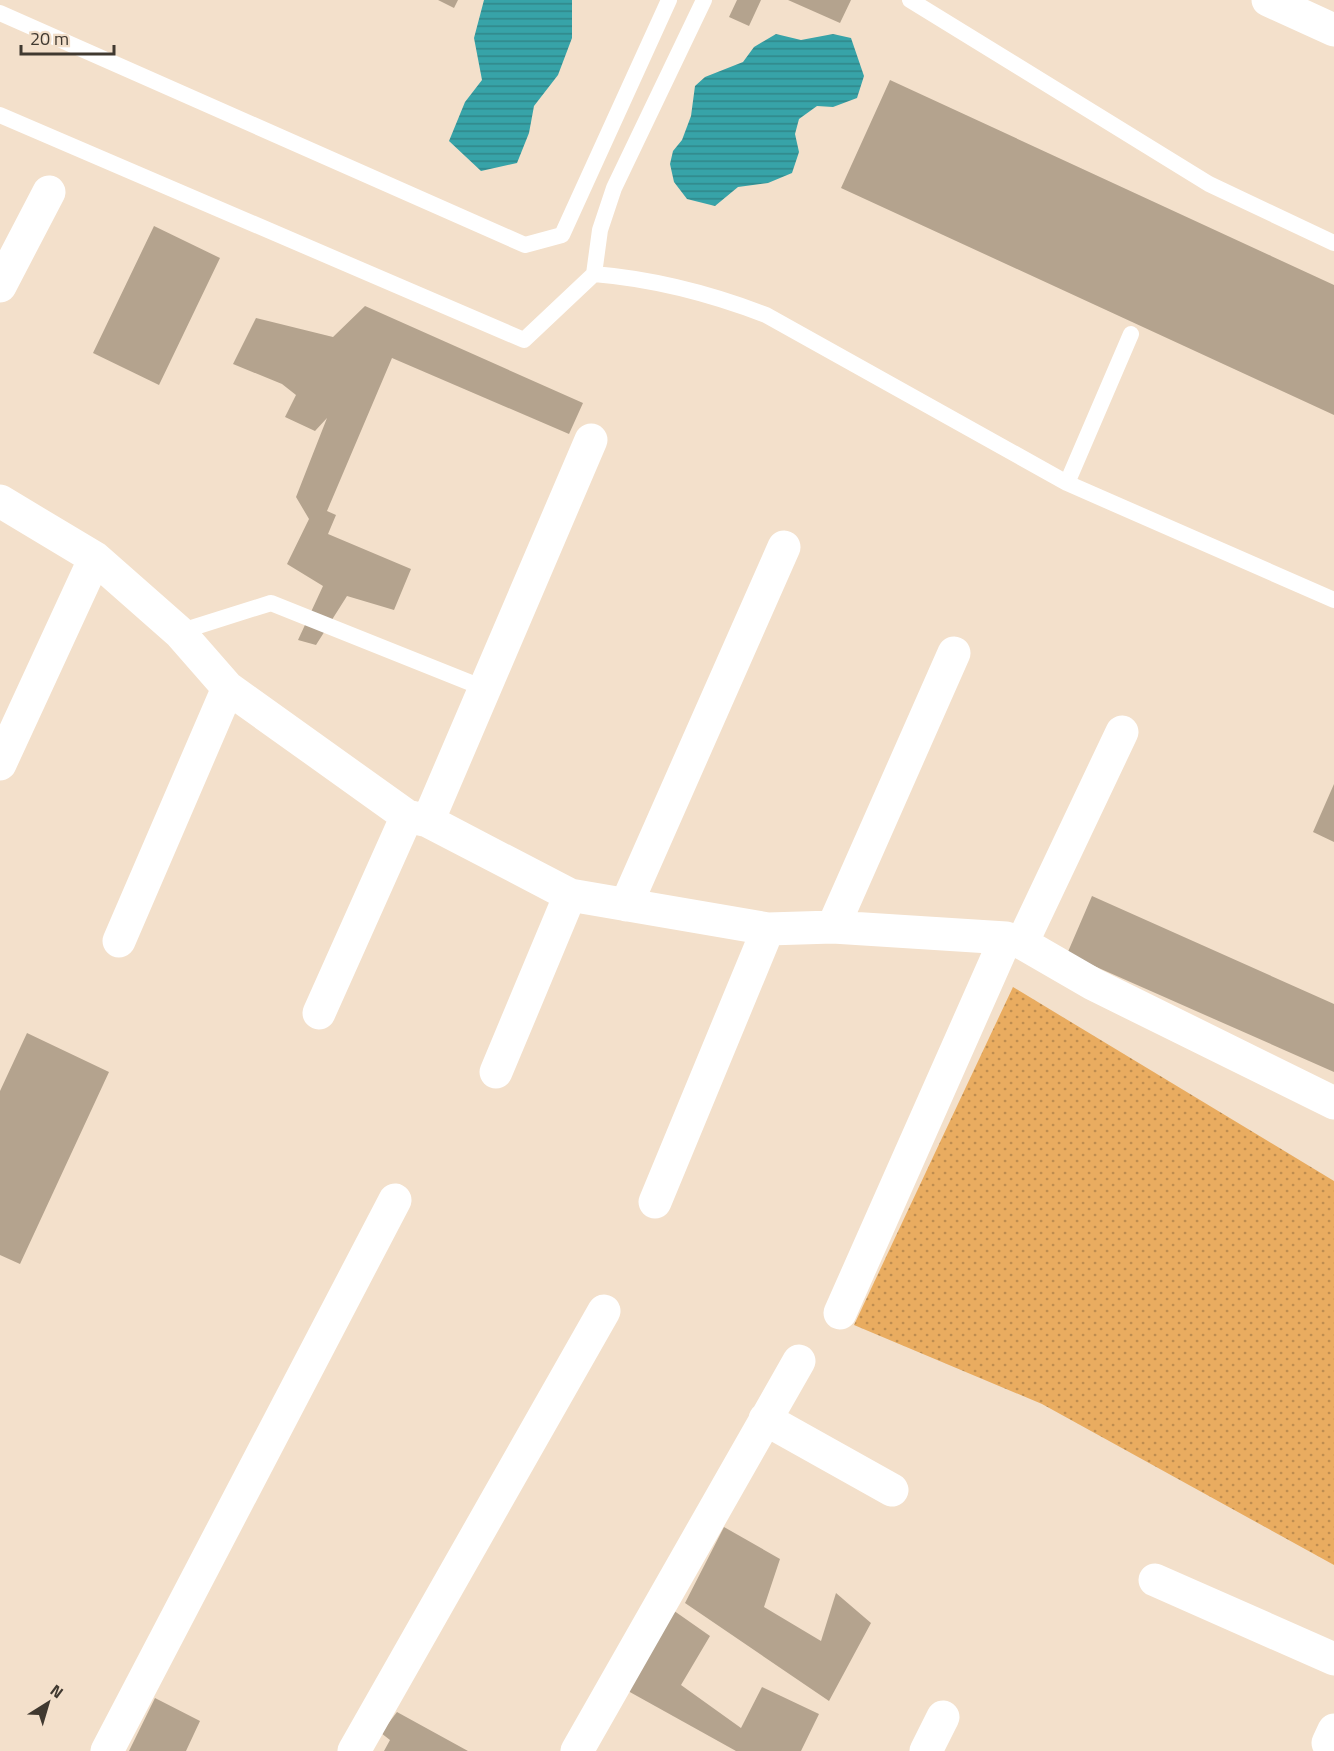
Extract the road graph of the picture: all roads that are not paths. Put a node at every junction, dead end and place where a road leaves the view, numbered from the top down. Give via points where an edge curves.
1 (669, 0) edge
2 (704, 0) edge
3 (910, 0) edge
4 (1268, 0) edge
5 (0, 13) edge
6 (1327, 18) edge
7 (0, 115) edge
8 (49, 192) dead end
9 (1334, 243) edge
10 (594, 274) junction
11 (0, 286) edge
12 (1131, 334) dead end
13 (591, 440) dead end
14 (1067, 483) junction
15 (0, 501) edge
16 (784, 547) dead end
17 (94, 558) junction
18 (1334, 600) edge
19 (179, 632) junction
20 (954, 653) dead end
21 (228, 688) junction
22 (486, 689) junction
23 (1122, 732) dead end
24 (0, 764) edge
25 (418, 818) junction
26 (570, 895) junction
27 (627, 905) junction
28 (833, 927) junction
29 (768, 930) junction
30 (119, 941) dead end
31 (1014, 941) junction
32 (319, 1013) dead end
33 (496, 1072) dead end
34 (1334, 1102) edge
35 (395, 1200) dead end
36 (655, 1202) dead end
37 (604, 1311) dead end
38 (840, 1313) dead end
39 (799, 1361) dead end
40 (765, 1419) junction
41 (892, 1490) dead end
42 (1155, 1580) dead end
43 (1334, 1659) edge
44 (943, 1718) dead end
45 (107, 1751) edge
46 (354, 1751) edge
47 (577, 1751) edge
48 (926, 1751) edge

1 - 5 lane via 562,235 525,245
2 - 10 lane via 614,188 600,230
3 - 9 lane via 1188,172
4 - 6 street
7 - 10 lane via 524,340
8 - 11 street
10 - 14 lane via 684,287 765,315
12 - 14 lane
13 - 22 street
14 - 18 lane
15 - 17 street
16 - 27 street
17 - 19 street
17 - 24 street
19 - 21 street
19 - 22 lane via 271,603
20 - 28 street
21 - 25 street
21 - 30 street
22 - 25 street
23 - 31 street
25 - 26 street
25 - 32 street
26 - 27 street
26 - 33 street
27 - 29 street
28 - 29 street
28 - 31 street
29 - 36 street
31 - 34 street
31 - 38 street
35 - 45 street
37 - 46 street
39 - 40 street
40 - 41 street
40 - 47 street
42 - 43 street
44 - 48 street

